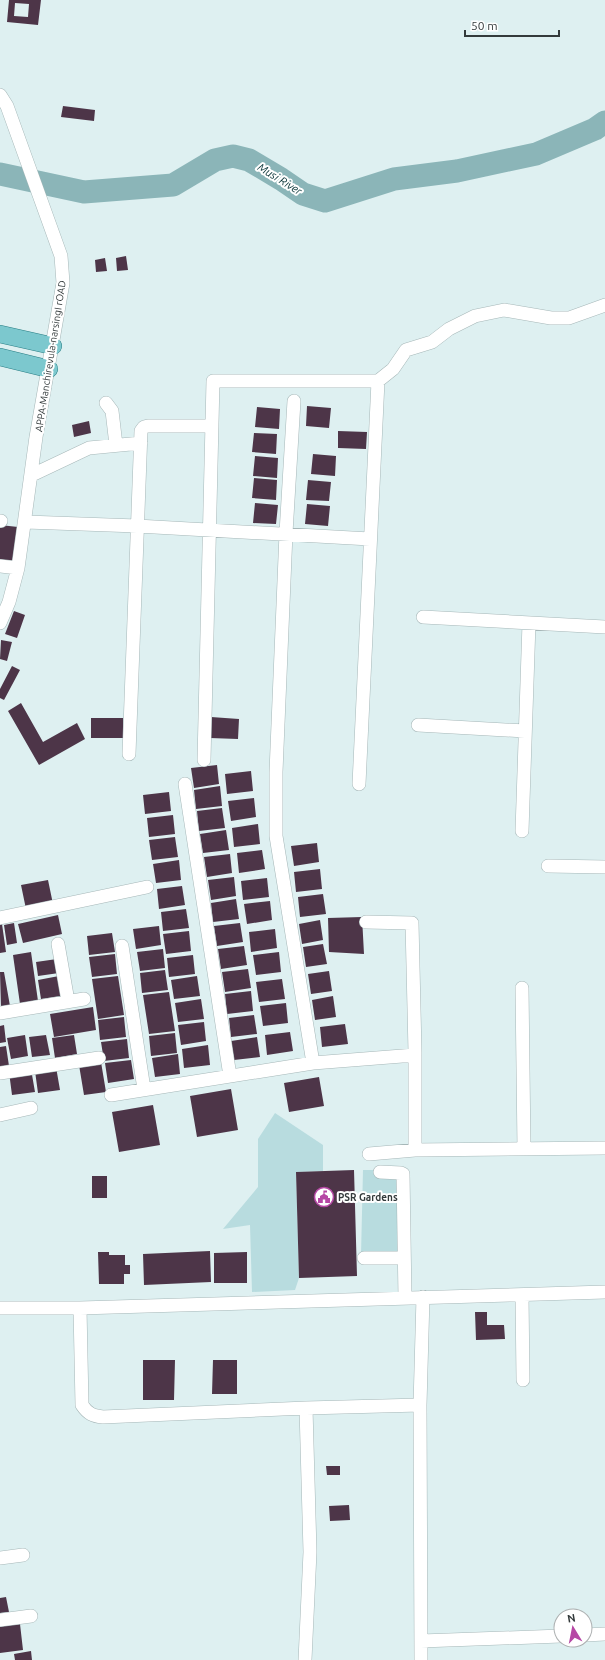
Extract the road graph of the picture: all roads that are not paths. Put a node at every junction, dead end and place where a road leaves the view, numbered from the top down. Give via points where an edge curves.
1 (0, 95) edge
2 (605, 305) edge
3 (0, 334) edge
4 (53, 346) junction
5 (0, 357) edge
6 (49, 369) junction
7 (378, 381) junction
8 (294, 401) dead end
9 (106, 403) dead end
10 (212, 426) junction
11 (140, 443) junction
12 (116, 445) junction
13 (32, 475) junction
14 (26, 522) junction
15 (137, 526) junction
16 (209, 529) junction
17 (286, 533) junction
18 (370, 539) junction
19 (0, 566) edge
20 (18, 568) junction
21 (423, 617) dead end
22 (529, 623) junction
23 (0, 624) edge
24 (605, 627) edge
25 (418, 725) dead end
26 (525, 731) junction
27 (129, 754) dead end
28 (204, 760) dead end
29 (184, 784) dead end
30 (359, 784) dead end
31 (522, 831) dead end
32 (548, 866) dead end
33 (605, 868) edge
34 (147, 888) dead end
35 (0, 918) edge
36 (366, 922) dead end
37 (58, 944) dead end
38 (122, 946) dead end
39 (522, 988) dead end
40 (84, 999) dead end
41 (68, 1002) junction
42 (0, 1013) edge
43 (415, 1055) junction
44 (99, 1058) dead end
45 (313, 1063) junction
46 (0, 1073) edge
47 (230, 1076) junction
48 (144, 1089) junction
49 (111, 1095) dead end
50 (31, 1108) dead end
51 (0, 1115) edge
52 (605, 1148) edge
53 (524, 1149) junction
54 (415, 1150) junction
55 (369, 1154) dead end
56 (380, 1172) dead end
57 (364, 1258) dead end
58 (404, 1258) junction
59 (605, 1292) edge
60 (522, 1295) junction
61 (405, 1298) junction
62 (422, 1298) junction
63 (0, 1308) edge
64 (80, 1308) junction
65 (523, 1380) dead end
66 (420, 1405) junction
67 (306, 1408) junction
68 (23, 1555) dead end
69 (0, 1558) edge
70 (31, 1616) dead end
71 (0, 1620) edge
72 (605, 1634) edge
73 (593, 1635) edge
74 (553, 1636) edge
75 (421, 1641) junction
76 (305, 1660) edge
77 (421, 1660) edge

1 - 4 street, APPA-Manchirevula-narsingI rOAD via 7,106 61,256 63,283
2 - 7 street via 569,318 551,318 504,310 475,316 449,329 432,342 406,350 393,369
3 - 4 main road
4 - 6 street, APPA-Manchirevula-narsingI rOAD
5 - 6 main road
6 - 13 street, APPA-Manchirevula-narsingI rOAD
7 - 10 street via 213,382
7 - 18 street
8 - 17 street
9 - 12 street via 112,411
10 - 11 street via 148,426 141,431
10 - 16 street
11 - 12 street
11 - 15 street
12 - 13 street via 89,448
13 - 14 street, APPA-Manchirevula-narsingI rOAD
14 - 15 street
14 - 20 street, APPA-Manchirevula-narsingI rOAD
15 - 16 street
15 - 27 street
16 - 17 street
16 - 28 street
17 - 18 street
17 - 45 street via 276,772 276,836
18 - 30 street
19 - 20 street
20 - 23 street, APPA-Manchirevula-narsingI rOAD
21 - 22 street
22 - 24 street
22 - 26 street
25 - 26 street
26 - 31 street
29 - 47 street
32 - 33 street
34 - 35 street
36 - 43 street via 412,923
37 - 41 street
38 - 48 street
39 - 53 street
40 - 41 street
41 - 42 street
43 - 45 street
43 - 54 street
44 - 46 street
45 - 47 street
47 - 48 street
48 - 49 street
50 - 51 street
52 - 53 street
53 - 54 street
54 - 55 street
56 - 58 street via 403,1174
57 - 58 street
58 - 61 street
59 - 60 street
60 - 62 street
60 - 65 street
61 - 62 street
61 - 64 street
62 - 66 street
63 - 64 street
64 - 67 street via 82,1405 87,1413 103,1418
66 - 67 street
66 - 75 street
67 - 76 street via 310,1552
68 - 69 street
70 - 71 street
72 - 73 street
74 - 75 street
75 - 77 street

